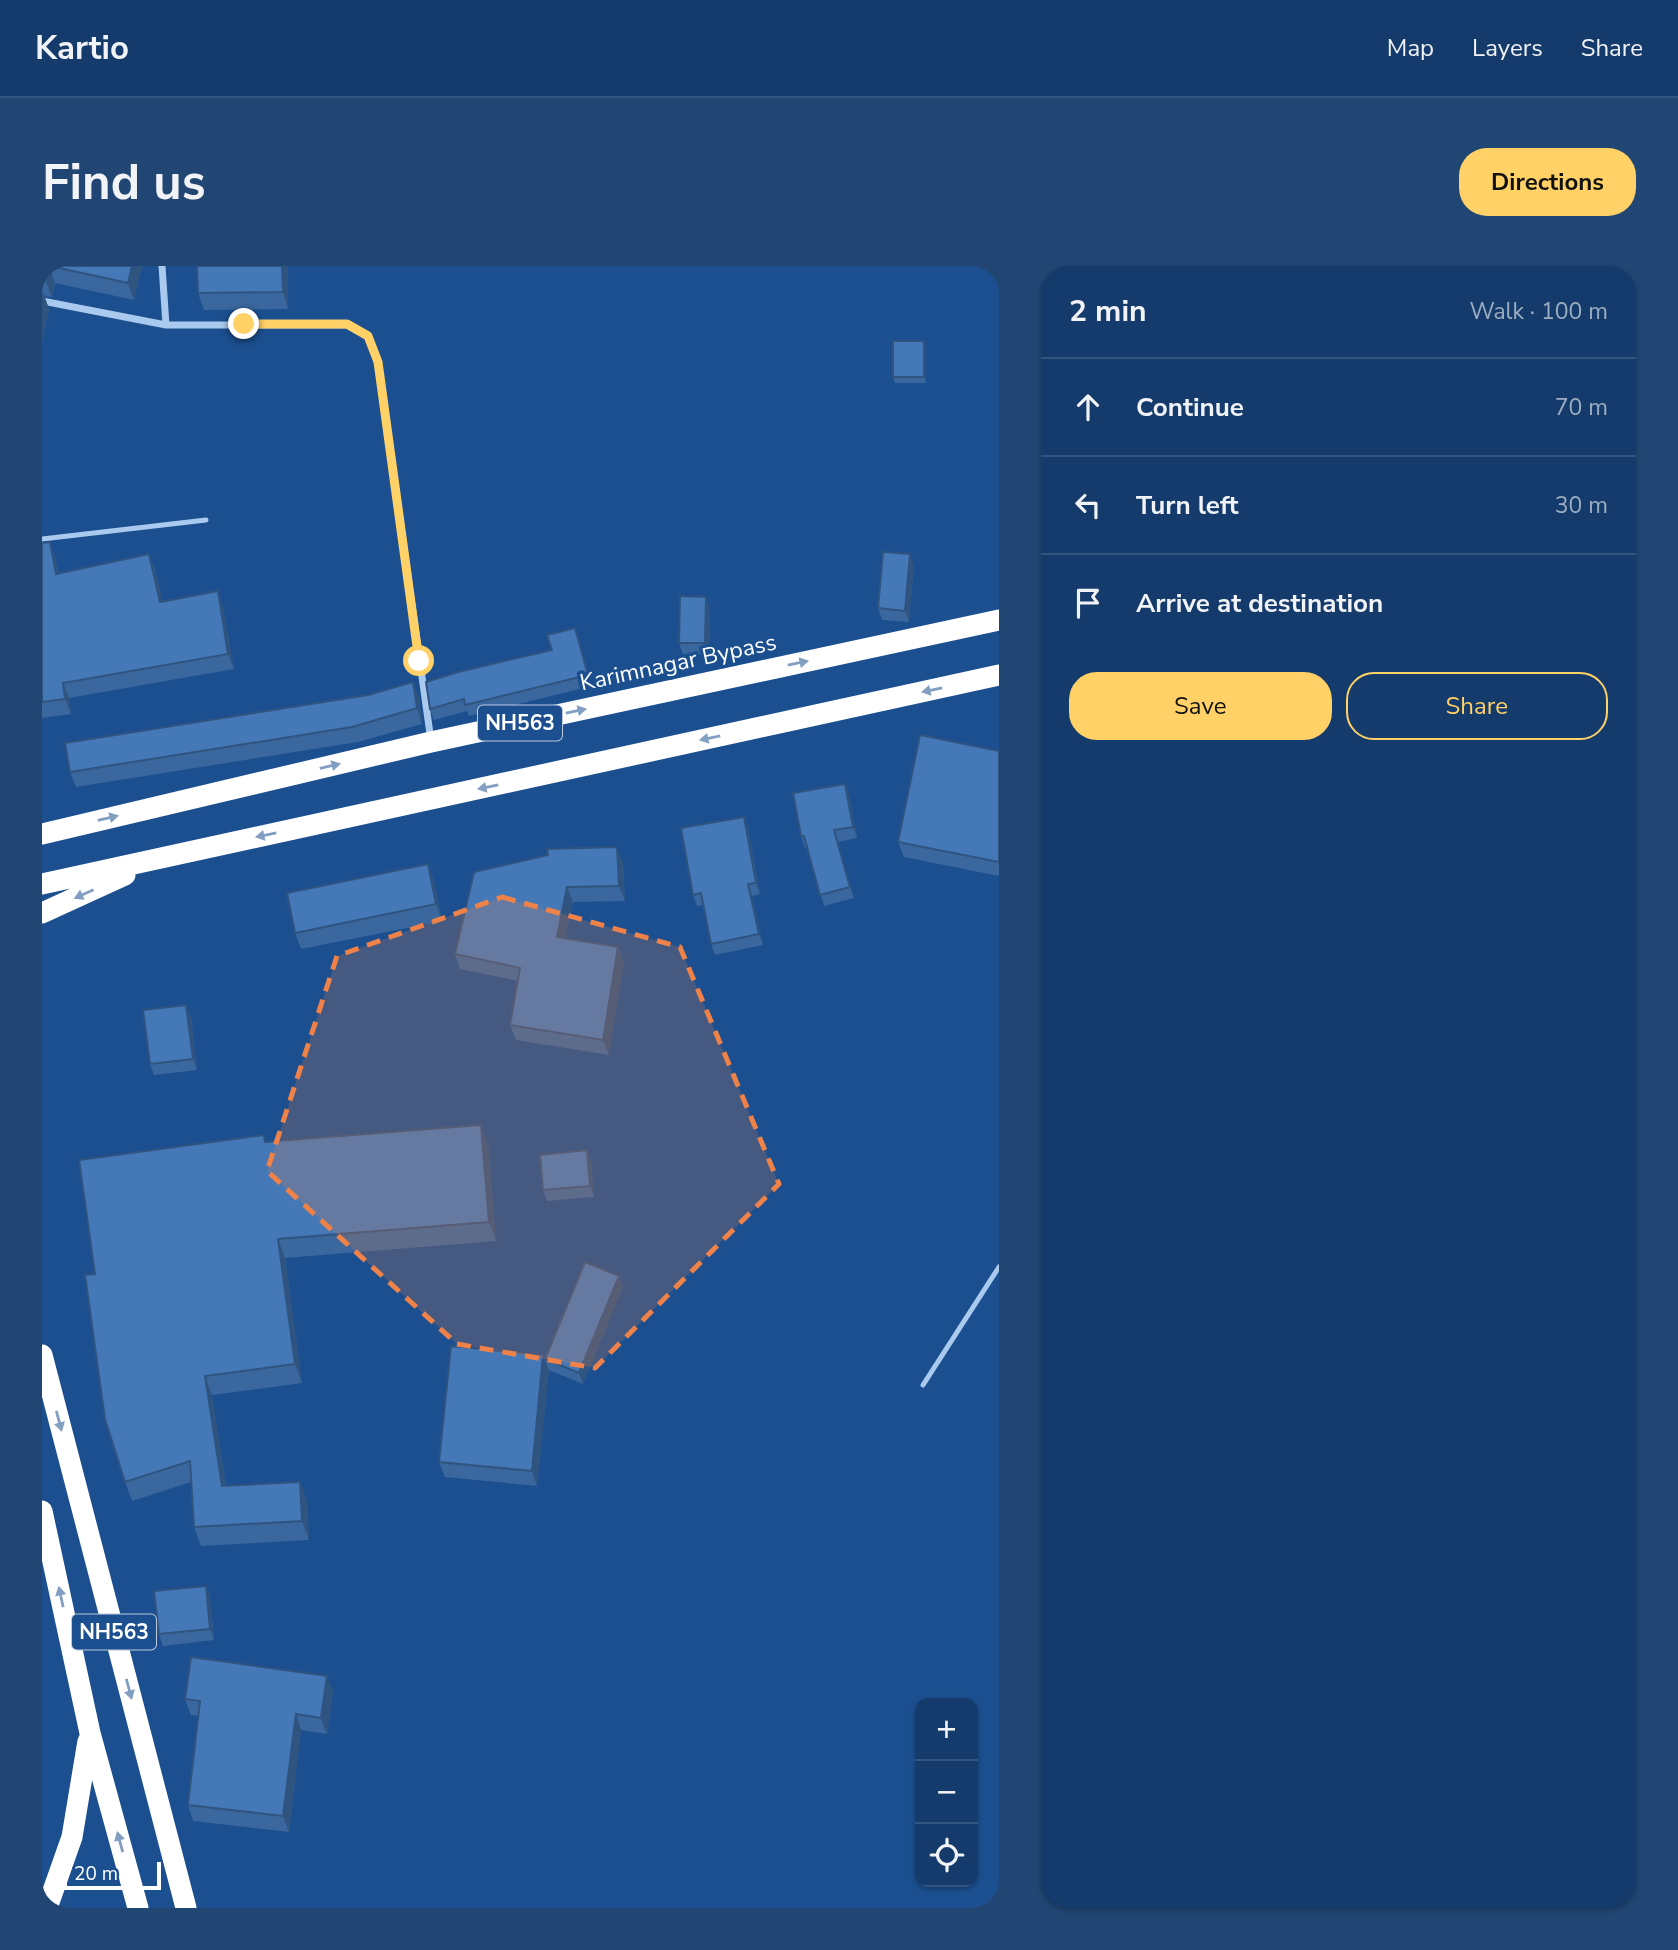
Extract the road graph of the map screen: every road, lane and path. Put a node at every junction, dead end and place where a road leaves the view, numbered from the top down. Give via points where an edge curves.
1 (162, 266) edge
2 (42, 300) edge
3 (166, 324) junction
4 (206, 520) dead end
5 (42, 539) edge
6 (999, 620) edge
7 (999, 675) edge
8 (431, 742) junction
9 (42, 834) edge
10 (169, 856) junction
11 (42, 884) edge
12 (42, 913) edge
13 (999, 1267) edge
14 (42, 1355) edge
15 (923, 1385) dead end
16 (42, 1511) edge
17 (90, 1733) junction
18 (46, 1899) edge
19 (138, 1908) edge
20 (187, 1908) edge

1 - 3 street
2 - 3 street
3 - 8 street via 347,324 368,336 378,362
4 - 5 lane
8 -> 6 highway, Karimnagar Bypass / NH563
7 -> 10 highway, NH563
9 -> 8 highway, Karimnagar Bypass / NH563
10 - 11 highway, NH563
10 -> 12 highway
13 - 15 lane
14 -> 20 highway, NH563
17 -> 16 highway, NH563
17 - 18 highway via 72,1836
19 -> 17 highway, NH563

